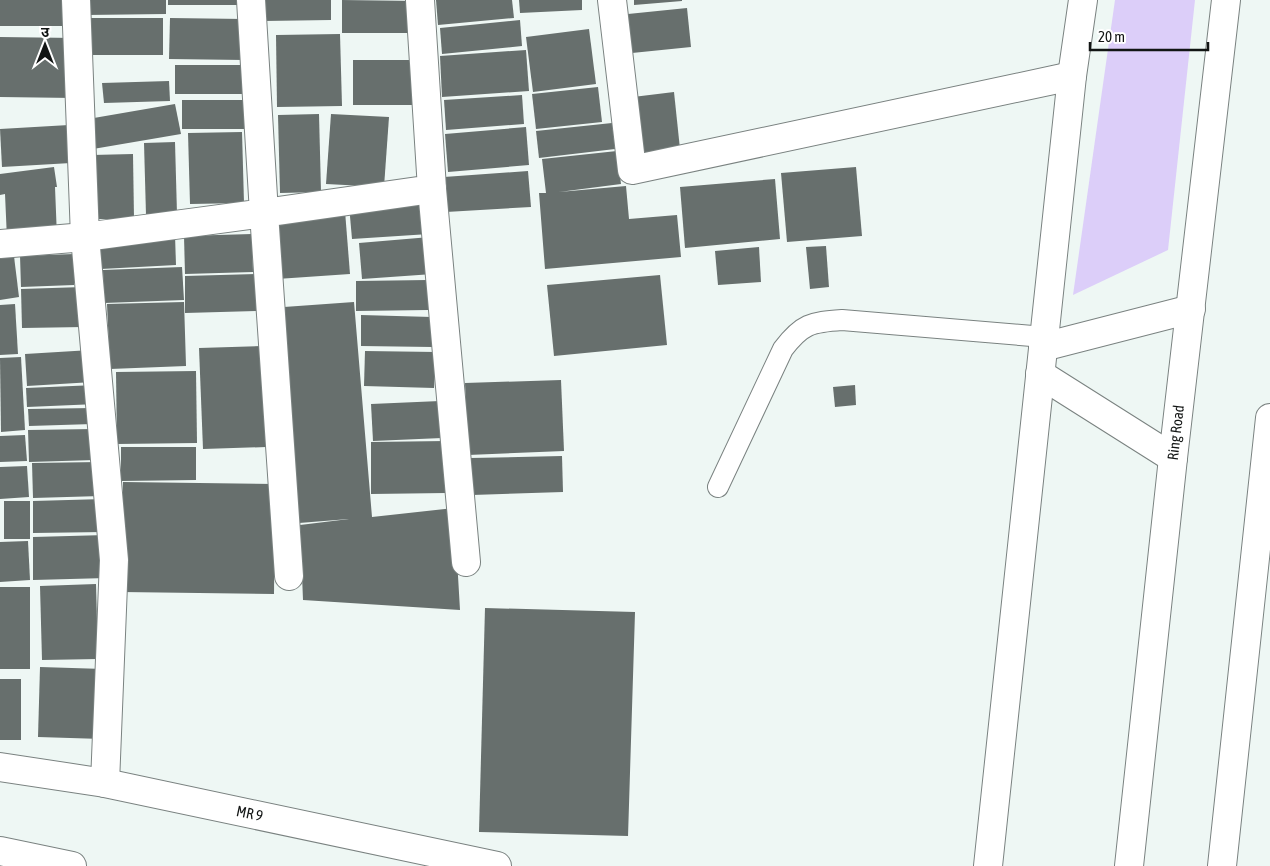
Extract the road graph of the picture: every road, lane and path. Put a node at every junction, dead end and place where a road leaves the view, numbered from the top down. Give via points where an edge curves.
1 (76, 0) edge
2 (251, 0) edge
3 (420, 0) edge
4 (612, 0) edge
5 (1083, 0) edge
6 (1226, 0) edge
7 (1072, 76) junction
8 (432, 190) junction
9 (264, 213) junction
10 (85, 237) junction
11 (0, 244) edge
12 (1191, 309) junction
13 (1044, 342) junction
14 (1040, 374) junction
15 (1270, 418) edge
16 (1173, 458) junction
17 (1268, 460) edge
18 (718, 487) dead end
19 (466, 562) dead end
20 (289, 576) dead end
21 (0, 767) edge
22 (105, 783) junction
23 (0, 851) edge
24 (72, 866) edge
25 (497, 866) edge
26 (988, 866) edge
27 (1129, 866) edge
28 (1222, 866) edge

1 - 10 street
2 - 9 street
3 - 8 street
4 - 7 street via 632,170
5 - 7 street
6 - 12 street, Ring Road
7 - 13 street
8 - 9 street
8 - 19 street
9 - 10 street
9 - 20 street
10 - 11 street
10 - 22 street via 114,560
12 - 13 street
12 - 16 street, Ring Road
13 - 14 street
13 - 18 lane via 842,320 821,321 807,326 795,333 782,349
14 - 16 street
14 - 26 street
15 - 17 street
16 - 27 street, Ring Road
17 - 28 street
21 - 22 street, MR 9
22 - 25 street, MR 9
23 - 24 street

